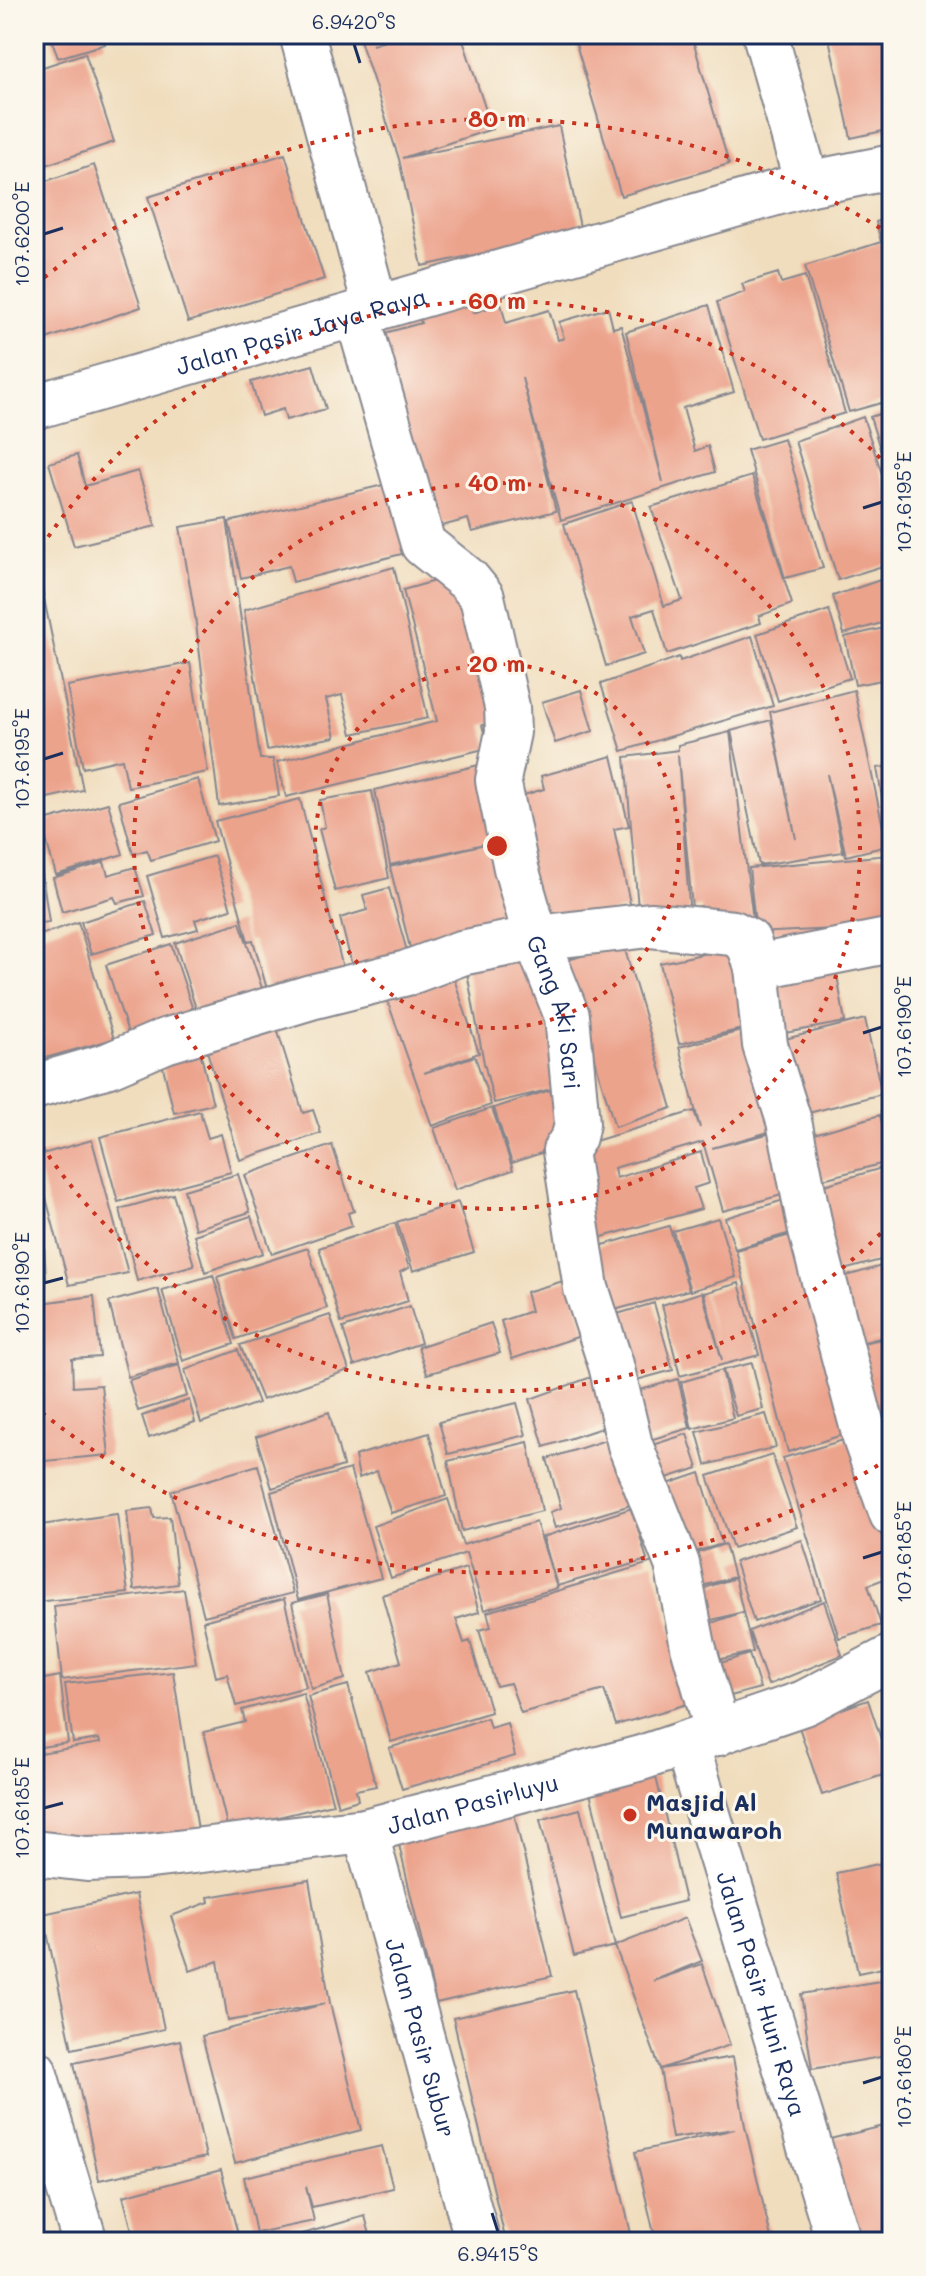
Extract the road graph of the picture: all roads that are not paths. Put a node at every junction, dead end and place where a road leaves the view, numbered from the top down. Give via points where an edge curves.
1 (302, 34) edge
2 (765, 34) edge
3 (892, 167) edge
4 (807, 184) junction
5 (366, 312) junction
6 (34, 407) edge
7 (536, 938) junction
8 (892, 940) edge
9 (757, 967) junction
10 (34, 1087) edge
11 (892, 1514) edge
12 (892, 1657) edge
13 (702, 1738) junction
14 (365, 1831) junction
15 (34, 1853) edge
16 (34, 2071) edge
17 (85, 2242) edge
18 (478, 2242) edge
19 (839, 2242) edge

1 - 5 street, Gang Aki Sari
2 - 4 street
3 - 4 street, Jalan Pasir Jaya Raya
4 - 5 street, Jalan Pasir Jaya Raya
5 - 6 street, Jalan Pasir Jaya Raya
5 - 7 street, Gang Aki Sari via 423,544 482,597 507,707 508,732 498,780
7 - 9 street via 650,925 733,933 748,941
7 - 10 street via 461,953 311,997
7 - 13 street, Gang Aki Sari via 567,1016 577,1123 565,1151 586,1288 630,1445 677,1564 693,1646
8 - 9 street
9 - 11 street via 765,1045 789,1121 811,1231 866,1441
12 - 13 street, Jalan Pasirluyu via 804,1703
13 - 14 street, Jalan Pasirluyu
13 - 19 street, Jalan Pasir Huni Raya
14 - 15 street, Jalan Pasirluyu via 142,1857 87,1859
14 - 18 street, Jalan Pasir Subur
16 - 17 street

